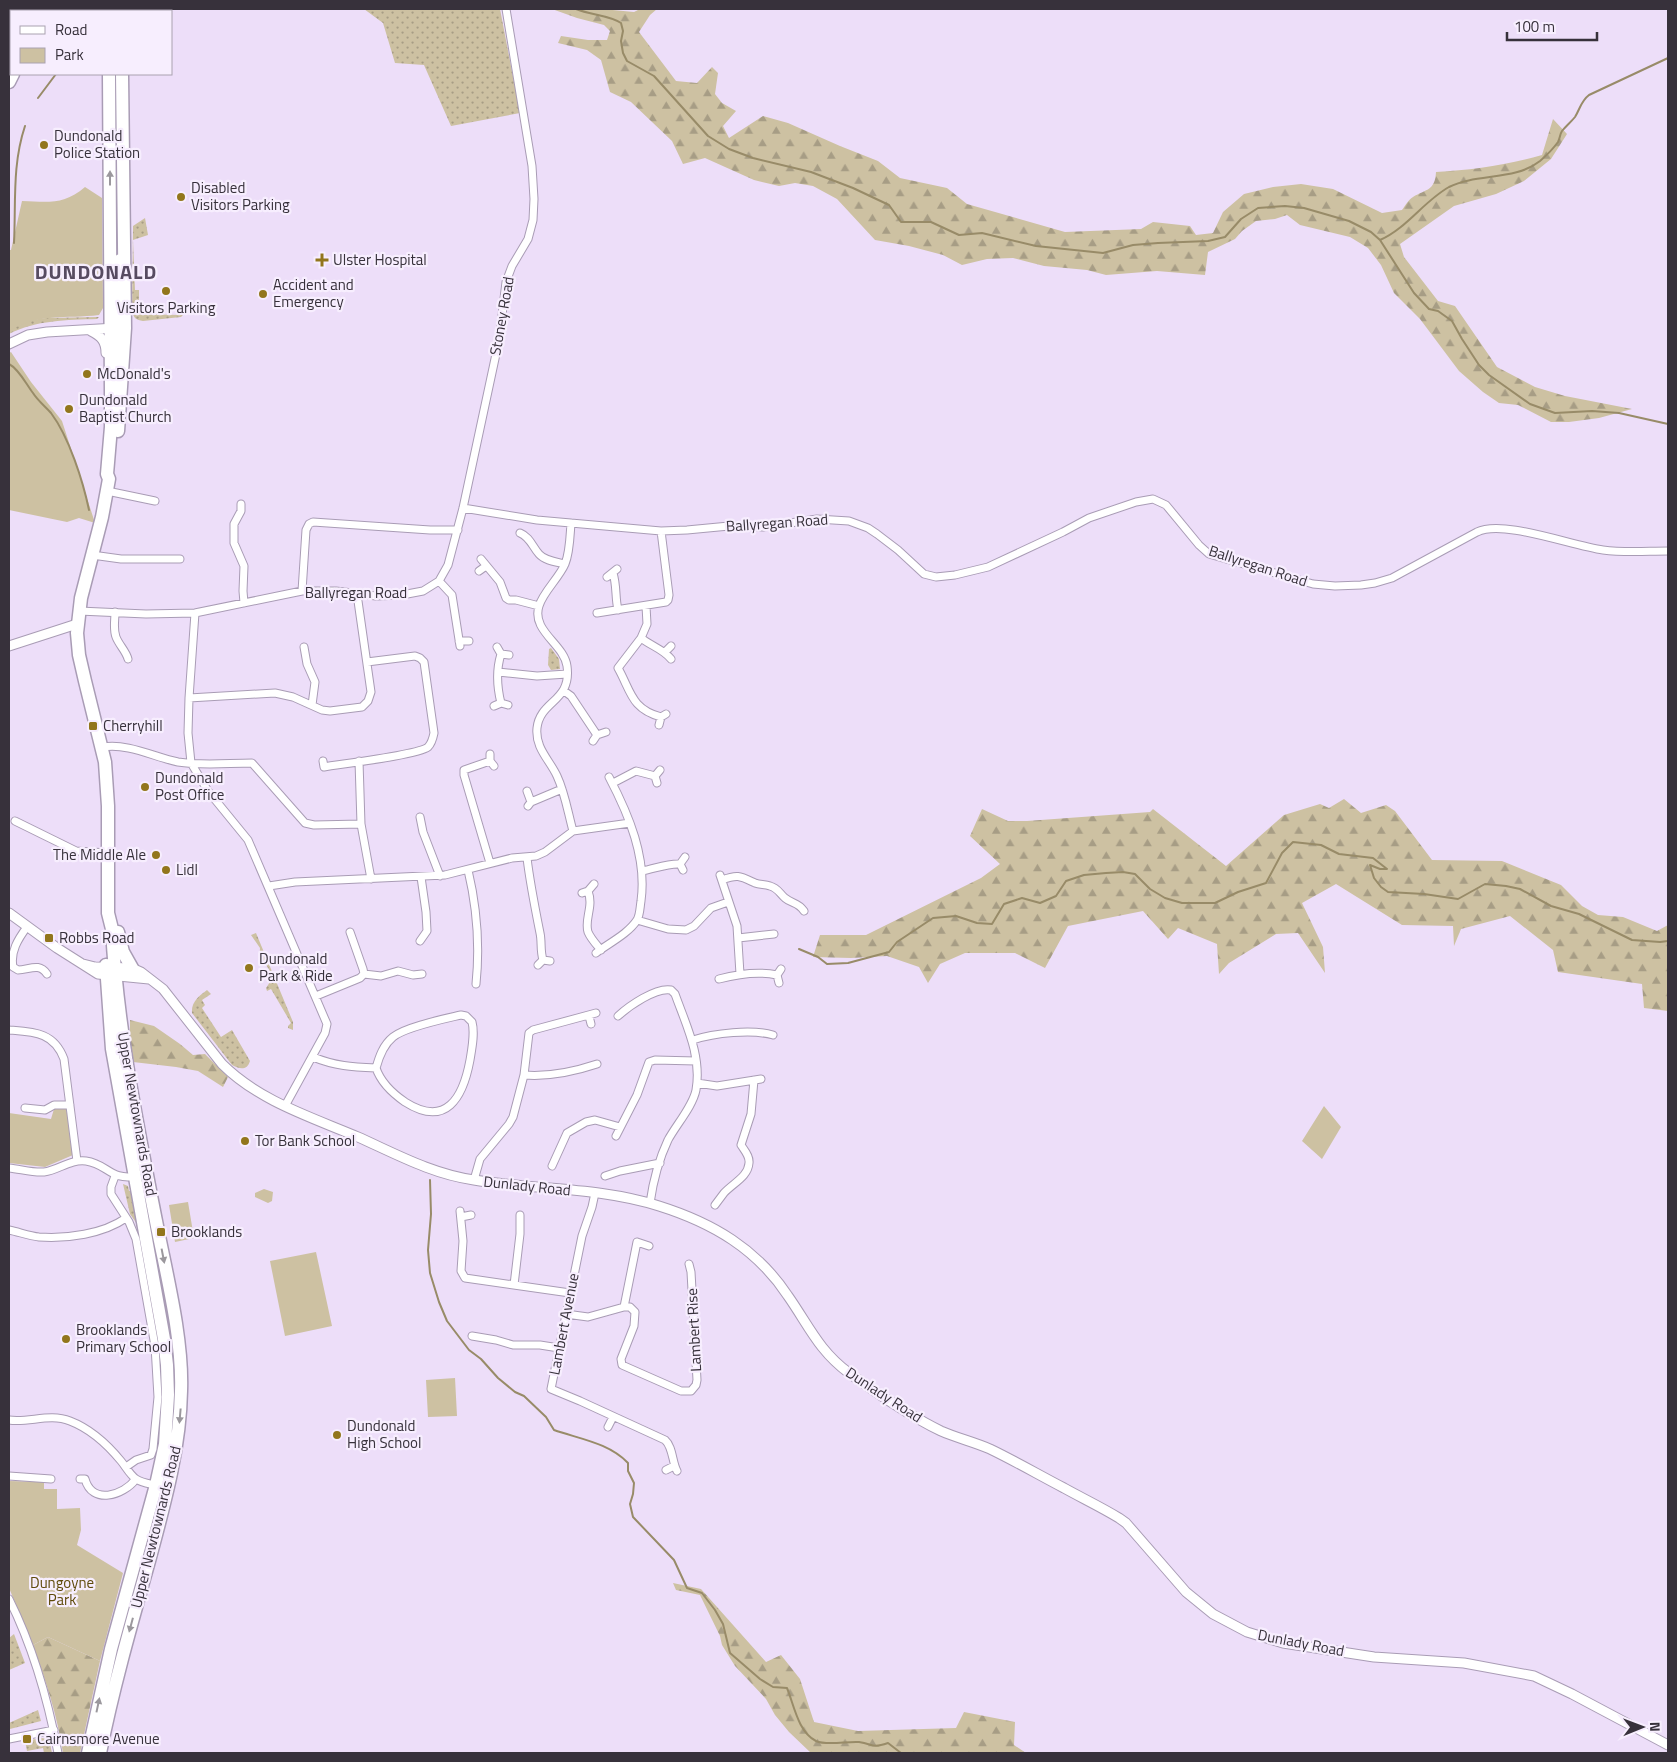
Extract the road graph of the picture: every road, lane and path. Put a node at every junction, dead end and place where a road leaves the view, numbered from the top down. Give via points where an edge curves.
1 (506, 9) edge
2 (109, 75) edge
3 (122, 75) edge
4 (118, 328) junction
5 (88, 330) junction
6 (9, 344) edge
7 (111, 387) junction
8 (108, 485) junction
9 (157, 501) dead end
10 (241, 504) dead end
11 (463, 508) junction
12 (571, 523) junction
13 (458, 530) junction
14 (661, 531) junction
15 (526, 533) dead end
16 (1668, 551) edge
17 (92, 555) junction
18 (180, 559) dead end
19 (481, 559) dead end
20 (565, 564) junction
21 (486, 566) junction
22 (479, 571) dead end
23 (612, 573) dead end
24 (439, 581) junction
25 (302, 592) junction
26 (357, 594) junction
27 (244, 603) junction
28 (539, 606) junction
29 (646, 606) junction
30 (79, 610) junction
31 (618, 610) junction
32 (115, 612) junction
33 (195, 613) junction
34 (597, 613) dead end
35 (77, 624) junction
36 (641, 638) junction
37 (469, 640) dead end
38 (9, 646) edge
39 (304, 647) dead end
40 (502, 652) dead end
41 (128, 659) dead end
42 (671, 659) dead end
43 (367, 662) junction
44 (498, 672) junction
45 (567, 674) junction
46 (564, 691) junction
47 (189, 698) junction
48 (312, 705) junction
49 (501, 705) dead end
50 (659, 725) dead end
51 (606, 732) dead end
52 (103, 747) junction
53 (491, 760) dead end
54 (323, 761) dead end
55 (359, 761) junction
56 (191, 763) junction
57 (657, 776) dead end
58 (562, 789) junction
59 (527, 791) dead end
60 (420, 817) dead end
61 (15, 821) dead end
62 (630, 823) junction
63 (361, 824) junction
64 (573, 831) junction
65 (108, 854) junction
66 (685, 857) dead end
67 (527, 858) junction
68 (490, 864) junction
69 (108, 867) junction
70 (468, 870) junction
71 (642, 871) junction
72 (440, 876) junction
73 (421, 877) junction
74 (371, 879) junction
75 (594, 884) dead end
76 (269, 886) junction
77 (728, 902) junction
78 (803, 906) dead end
79 (9, 913) edge
80 (637, 920) junction
81 (28, 927) junction
82 (349, 930) dead end
83 (774, 934) dead end
84 (738, 938) junction
85 (420, 941) dead end
86 (544, 962) dead end
87 (132, 968) junction
88 (110, 972) junction
89 (47, 974) dead end
90 (364, 974) junction
91 (422, 974) dead end
92 (740, 974) junction
93 (779, 976) dead end
94 (148, 979) junction
95 (719, 979) dead end
96 (476, 984) dead end
97 (316, 996) junction
98 (618, 1016) dead end
99 (591, 1024) dead end
100 (770, 1025) dead end
101 (9, 1030) edge
102 (693, 1040) junction
103 (313, 1057) junction
104 (696, 1061) junction
105 (376, 1068) junction
106 (593, 1074) dead end
107 (524, 1075) junction
108 (697, 1083) junction
109 (70, 1105) junction
110 (285, 1106) junction
111 (25, 1108) dead end
112 (620, 1126) junction
113 (616, 1136) dead end
114 (743, 1142) junction
115 (752, 1144) dead end
116 (77, 1161) junction
117 (660, 1163) junction
118 (552, 1166) dead end
119 (9, 1168) edge
120 (141, 1175) junction
121 (115, 1176) junction
122 (605, 1176) dead end
123 (474, 1180) junction
124 (595, 1193) junction
125 (650, 1203) junction
126 (719, 1203) dead end
127 (471, 1215) dead end
128 (126, 1218) junction
129 (529, 1221) dead end
130 (9, 1230) edge
131 (649, 1246) dead end
132 (689, 1264) dead end
133 (514, 1285) junction
134 (570, 1293) junction
135 (624, 1307) junction
136 (566, 1314) junction
137 (477, 1346) dead end
138 (559, 1348) junction
139 (614, 1417) junction
140 (9, 1420) edge
141 (608, 1427) dead end
142 (126, 1467) junction
143 (666, 1470) dead end
144 (9, 1476) edge
145 (51, 1479) dead end
146 (80, 1479) dead end
147 (136, 1480) junction
148 (162, 1487) junction
149 (9, 1599) edge
150 (54, 1730) junction
151 (9, 1739) edge
152 (1668, 1746) edge
153 (58, 1753) edge
154 (88, 1753) edge
155 (100, 1753) edge

1 - 11 street, Stoney Road via 532,166 534,206 528,239 506,282 499,340
4 -> 2 highway, Upper Newtownards Road
3 - 4 highway, Upper Newtownards Road via 124,254
4 - 5 street
4 - 7 highway, Upper Newtownards Road
4 - 8 highway, Upper Newtownards Road via 122,391 116,450
5 - 6 street via 28,335
5 - 7 street via 105,343
7 - 8 highway, Upper Newtownards Road
8 - 9 street
8 - 17 highway, Upper Newtownards Road
10 - 27 street via 234,524 234,544 244,566
11 - 12 street, Ballyregan Road
11 - 13 street
12 - 14 street, Ballyregan Road
12 - 20 street
13 - 24 street via 448,565
13 - 25 street via 313,522 306,530
14 - 16 street, Ballyregan Road via 763,527 826,519 849,521 868,528 887,541 924,574 944,577 988,566 1095,516 1136,502 1153,500 1166,505 1209,554 1313,584 1334,586 1384,581 1489,528 1518,531 1601,550
14 - 29 street via 669,595 666,602
15 - 20 street via 540,555
17 - 18 street via 122,560
17 - 30 highway, Upper Newtownards Road
19 - 21 street
20 - 28 street
21 - 22 street
21 - 28 street via 500,582 506,598
23 - 31 street
24 - 26 street, Ballyregan Road via 412,594
24 - 37 street via 452,595 460,643
25 - 26 street, Ballyregan Road
25 - 27 street, Ballyregan Road
26 - 43 street
27 - 33 street, Ballyregan Road
28 - 45 street via 538,620 564,658
29 - 31 street
29 - 36 street via 647,624
30 - 32 street, Ballyregan Road
30 - 35 highway, Upper Newtownards Road
31 - 34 street
32 - 33 street, Ballyregan Road
32 - 41 street via 114,630
33 - 47 street
35 - 38 street
35 - 52 highway, Upper Newtownards Road via 79,655
36 - 42 street via 651,646 668,649
36 - 50 street via 618,668 626,688 640,706 651,714 663,715
39 - 48 street via 315,682
40 - 44 street
43 - 48 street via 371,692 366,704 330,711
43 - 55 street via 415,656 424,662 434,736 430,745 422,750
44 - 45 street via 537,676
44 - 49 street
45 - 46 street
46 - 51 street via 571,696 595,738
46 - 58 street via 543,712 537,726 540,750
47 - 48 street via 275,693
47 - 56 street
52 - 56 street via 114,746
52 - 65 highway, Upper Newtownards Road via 107,778
53 - 68 street via 464,770
54 - 55 street via 324,767
55 - 63 street
56 - 63 street via 252,763 305,823 314,826
56 - 76 street via 208,791 248,840
57 - 62 street via 636,771 611,780
58 - 59 street via 529,804
58 - 64 street
60 - 72 street
61 - 65 street via 76,851
62 - 64 street
62 - 71 street
63 - 74 street
64 - 67 street via 545,852
65 - 69 highway, Upper Newtownards Road
66 - 71 street via 682,867 672,864
67 - 68 street
67 - 86 street
68 - 70 street
69 - 87 highway via 115,878 118,940
69 - 88 highway, Upper Newtownards Road via 108,913 112,929
70 - 72 street
70 - 96 street via 478,923
71 - 80 street
72 - 73 street
73 - 74 street
73 - 85 street via 427,931
74 - 76 street
75 - 80 street via 585,892 591,903 588,930 598,951
76 - 97 street
77 - 78 street via 721,878 737,875 757,884 772,886 786,899
77 - 80 street via 711,908 686,930 668,929
77 - 84 street
79 - 81 street
81 - 88 street via 98,974
81 - 89 street via 19,937 11,957 13,966 18,970 38,967
82 - 90 street
83 - 84 street
84 - 92 street
87 - 88 street
87 - 94 street, Dunlady Road
88 - 94 street
88 - 120 highway, Upper Newtownards Road
90 - 91 street via 381,976 398,971
90 - 97 street
92 - 93 street
92 - 95 street
94 - 110 street, Dunlady Road via 169,996 232,1074
97 - 103 street via 327,1028
98 - 102 street via 644,998 671,990
99 - 107 street via 593,1014 530,1031
100 - 102 street via 771,1034 715,1034
101 - 109 street via 37,1032 59,1048 64,1059
102 - 104 street
103 - 105 street via 348,1067
103 - 110 street
104 - 108 street
104 - 112 street via 650,1061
105 - 105 street via 387,1087 417,1109 431,1112 445,1108 456,1098 468,1071 472,1022 460,1016 403,1030 385,1046
106 - 107 street via 594,1065 558,1074
107 - 123 street via 513,1117 480,1159
108 - 114 street via 717,1086 757,1080
108 - 117 street via 694,1099 668,1142
109 - 111 street via 54,1105 45,1110
109 - 116 street
110 - 123 street, Dunlady Road via 424,1167
112 - 113 street
112 - 118 street via 595,1120 567,1133
114 - 115 street
114 - 126 street via 741,1145 750,1162 748,1168
116 - 119 street via 44,1172
116 - 121 street via 96,1163
117 - 122 street
117 - 125 street
120 - 121 street
120 - 148 highway, Upper Newtownards Road via 167,1366 168,1420
121 - 128 street via 111,1194
123 - 124 street, Dunlady Road
124 - 125 street, Dunlady Road
124 - 134 street, Lambert Avenue
125 - 152 street, Dunlady Road via 714,1228 751,1253 776,1279 824,1352 850,1374 942,1432 988,1448 1126,1523 1186,1592 1213,1614 1247,1632 1283,1642 1374,1656 1464,1662 1534,1676
127 - 133 street via 461,1214 463,1276 471,1280
128 - 130 street via 111,1226 64,1237 38,1237
128 - 142 street via 136,1239 153,1329 158,1397 151,1455
129 - 133 street via 520,1218
131 - 135 street via 637,1242
132 - 135 street, Lambert Rise via 695,1271 697,1382 691,1391 682,1391 622,1365 621,1359 636,1314 630,1307
133 - 134 street
134 - 136 street, Lambert Avenue
135 - 136 street via 588,1317
136 - 138 street, Lambert Avenue
137 - 138 street via 475,1336 520,1346
138 - 139 street, Lambert Avenue via 551,1389
139 - 141 street
139 - 143 street, Lambert Avenue via 667,1441 675,1469
140 - 142 street via 68,1420 102,1440
142 - 147 street
144 - 145 street
146 - 147 street via 85,1479 96,1493 111,1496 124,1491
147 - 148 street
154 -> 148 highway, Upper Newtownards Road via 111,1650
148 -> 155 highway, Upper Newtownards Road
149 - 150 street via 32,1653
150 - 151 street
150 - 153 street

